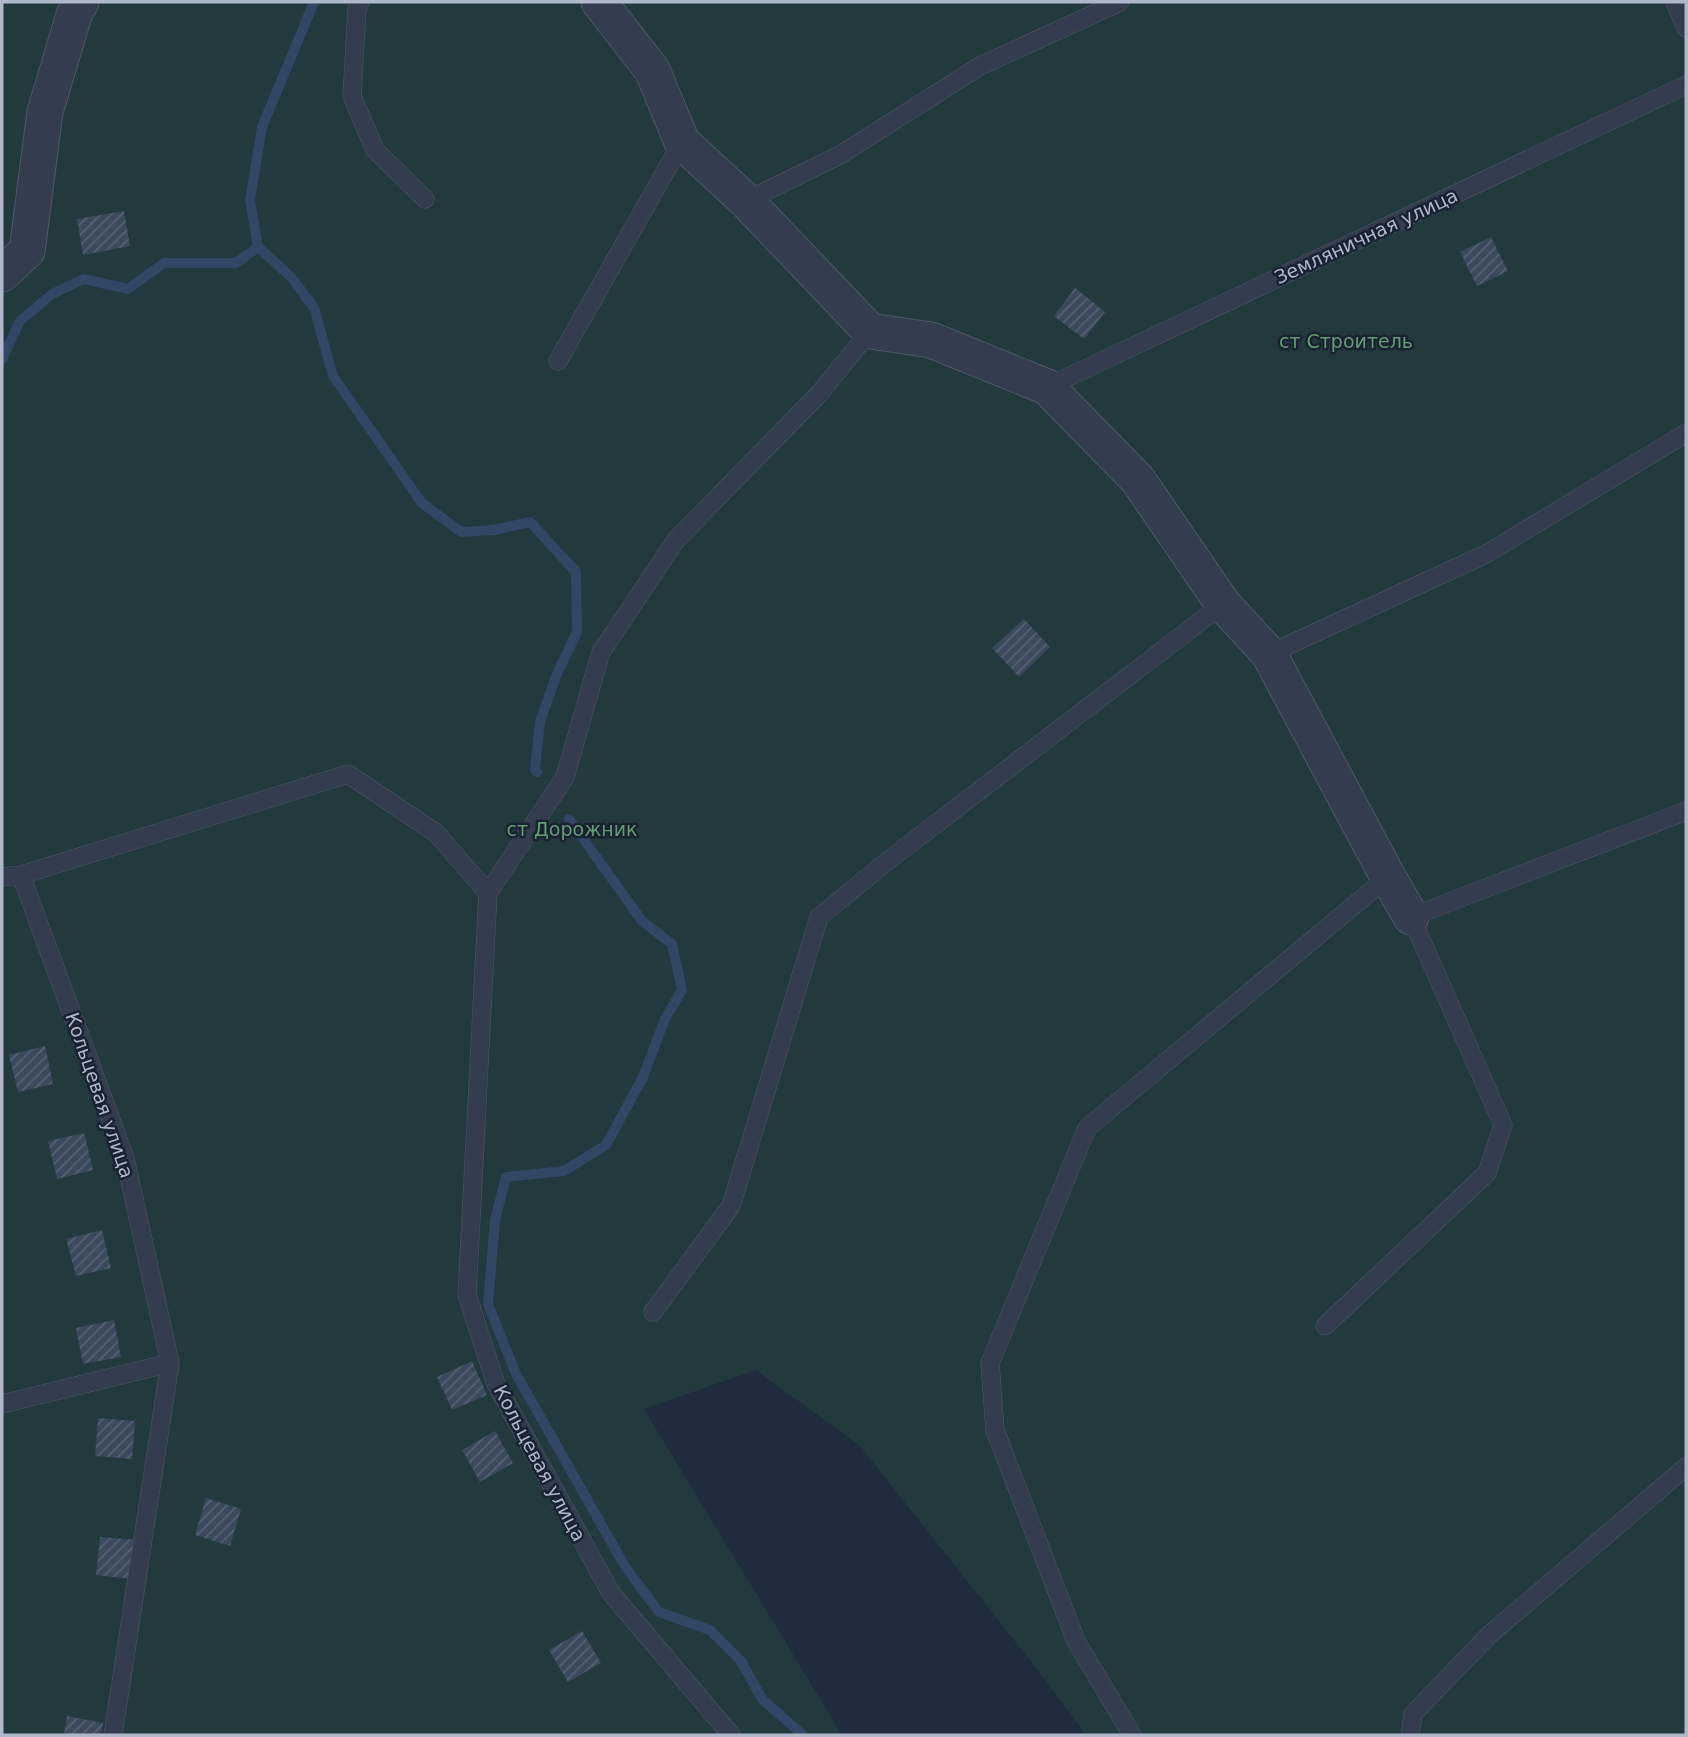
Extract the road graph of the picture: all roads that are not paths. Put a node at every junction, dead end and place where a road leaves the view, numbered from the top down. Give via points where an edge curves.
1 (81, 2) edge
2 (360, 2) edge
3 (599, 2) edge
4 (1120, 2) edge
5 (1675, 2) edge
6 (1686, 28) edge
7 (1686, 85) edge
8 (682, 142) junction
9 (425, 199) dead end
10 (746, 201) junction
11 (2, 274) edge
12 (870, 331) junction
13 (558, 361) dead end
14 (1046, 387) junction
15 (1686, 433) edge
16 (1223, 604) junction
17 (1269, 654) junction
18 (1686, 811) edge
19 (21, 875) junction
20 (2, 877) edge
21 (1388, 877) junction
22 (488, 893) junction
23 (1411, 917) junction
24 (653, 1312) dead end
25 (1325, 1326) dead end
26 (170, 1363) junction
27 (2, 1404) edge
28 (1686, 1467) edge
29 (113, 1735) edge
30 (731, 1735) edge
31 (1132, 1735) edge
32 (1410, 1735) edge

1 - 11 street via 45,112 27,251
2 - 9 lane via 352,96 375,150
3 - 8 street via 652,69
4 - 10 lane via 980,66 840,155
5 - 6 lane
7 - 14 lane, Земляничная улица
8 - 10 street
8 - 13 lane
10 - 12 street
12 - 14 street via 931,340
12 - 22 lane via 819,394 676,540 601,652 565,778
14 - 16 street via 1138,480
15 - 17 lane via 1488,553
16 - 17 street
16 - 24 lane via 819,917 731,1206
17 - 21 street
18 - 23 lane
19 - 20 lane
19 - 22 lane via 348,774 436,833
19 - 26 lane, Кольцевая улица via 125,1158
21 - 23 street
21 - 31 lane via 1087,1128 990,1363 999,1443 1076,1641
22 - 30 lane, Кольцевая улица via 467,1295 496,1384 611,1594
23 - 25 lane via 1503,1125 1487,1173
26 - 27 lane
26 - 29 lane, Кольцевая улица
28 - 32 lane via 1489,1635 1413,1714

